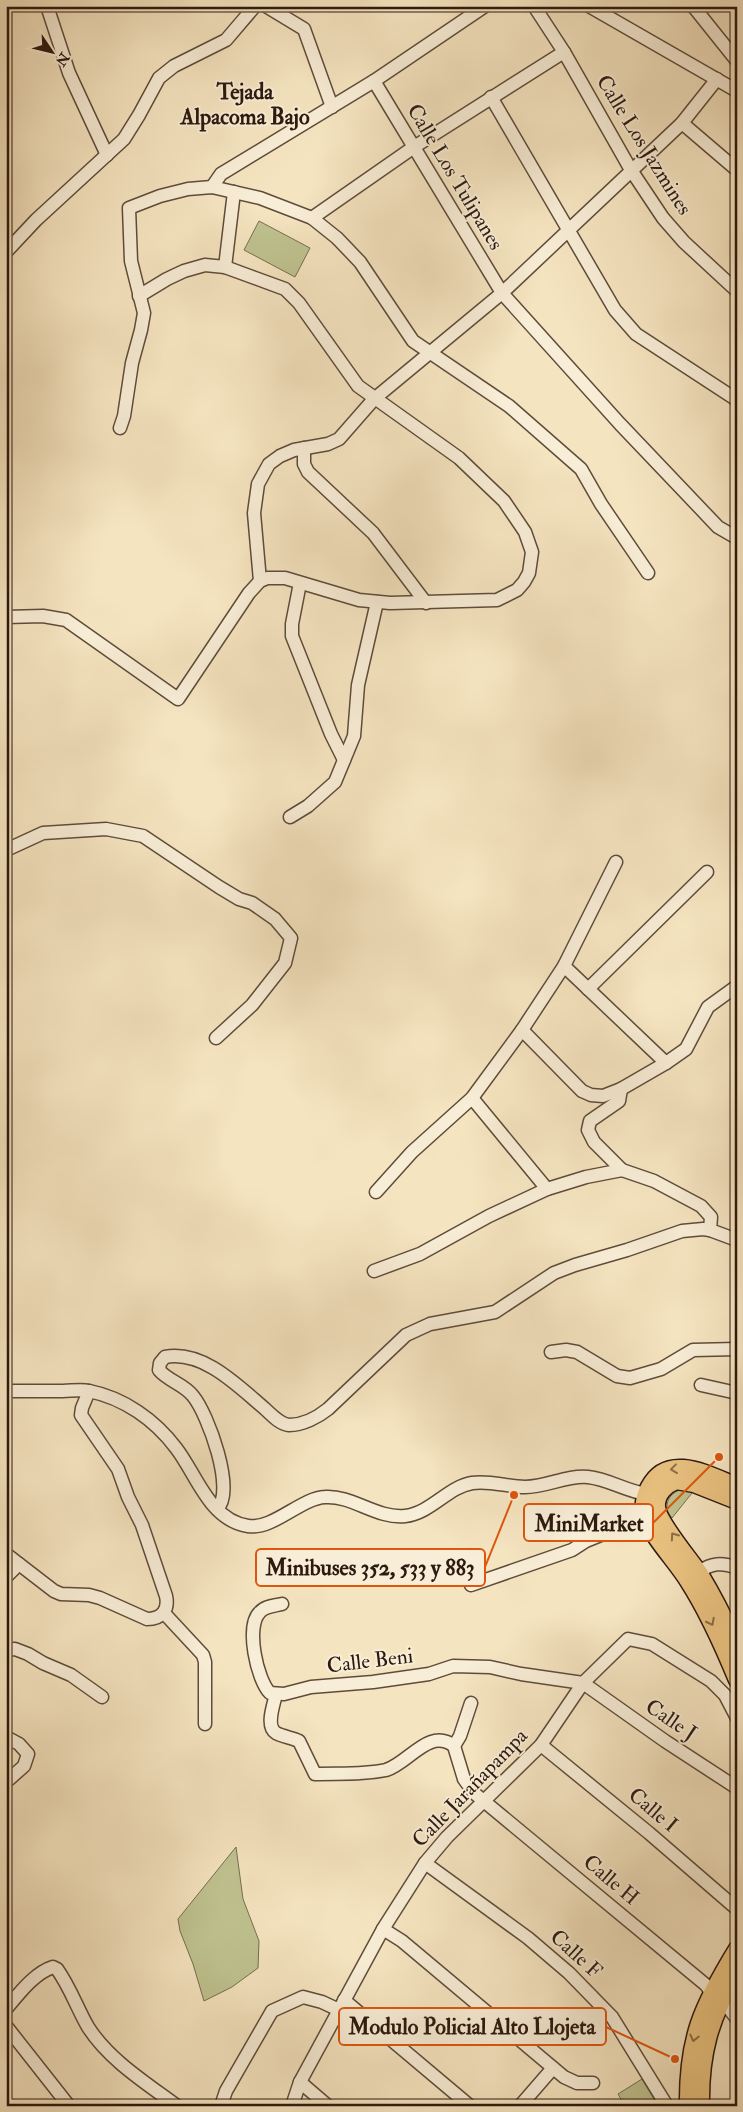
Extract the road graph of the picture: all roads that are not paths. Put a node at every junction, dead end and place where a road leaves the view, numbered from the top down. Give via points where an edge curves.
1 (47, 6) edge
2 (255, 6) edge
3 (266, 6) edge
4 (485, 6) edge
5 (534, 6) edge
6 (589, 6) edge
7 (693, 6) edge
8 (564, 52) junction
9 (737, 61) edge
10 (717, 79) junction
11 (374, 81) junction
12 (737, 91) edge
13 (491, 98) junction
14 (332, 107) junction
15 (682, 124) junction
16 (414, 147) junction
17 (107, 155) junction
18 (631, 170) junction
19 (737, 170) edge
20 (212, 187) junction
21 (234, 192) junction
22 (312, 218) junction
23 (569, 230) junction
24 (6, 252) edge
25 (225, 267) junction
26 (737, 291) edge
27 (502, 293) junction
28 (139, 296) junction
29 (429, 352) junction
30 (374, 399) junction
31 (737, 400) edge
32 (120, 428) dead end
33 (304, 448) junction
34 (737, 538) edge
35 (648, 573) dead end
36 (260, 581) junction
37 (300, 583) junction
38 (377, 602) junction
39 (426, 603) junction
40 (6, 617) edge
41 (344, 760) junction
42 (290, 817) dead end
43 (6, 850) edge
44 (616, 862) dead end
45 (707, 872) dead end
46 (564, 966) junction
47 (737, 986) edge
48 (588, 989) junction
49 (522, 1030) junction
50 (216, 1038) dead end
51 (666, 1063) junction
52 (621, 1089) junction
53 (472, 1098) junction
54 (622, 1170) junction
55 (548, 1189) junction
56 (376, 1192) dead end
57 (710, 1230) junction
58 (737, 1240) edge
59 (374, 1271) dead end
60 (737, 1349) edge
61 (551, 1352) dead end
62 (701, 1385) dead end
63 (6, 1391) edge
64 (89, 1391) junction
65 (737, 1393) edge
66 (737, 1486) edge
67 (652, 1495) junction
68 (737, 1501) edge
69 (217, 1509) junction
70 (645, 1517) junction
71 (6, 1554) edge
72 (19, 1564) junction
73 (737, 1568) edge
74 (693, 1576) junction
75 (6, 1577) edge
76 (471, 1585) dead end
77 (282, 1604) dead end
78 (164, 1614) junction
79 (737, 1646) edge
80 (6, 1650) edge
81 (736, 1674) edge
82 (583, 1683) junction
83 (276, 1694) junction
84 (102, 1697) dead end
85 (471, 1704) dead end
86 (737, 1718) edge
87 (205, 1724) dead end
88 (6, 1737) edge
89 (541, 1745) junction
90 (454, 1746) junction
91 (6, 1782) edge
92 (737, 1788) edge
93 (483, 1800) junction
94 (425, 1863) junction
95 (737, 1909) edge
96 (383, 1928) junction
97 (737, 1949) edge
98 (737, 1974) edge
99 (716, 1995) junction
100 (342, 2005) junction
101 (6, 2009) edge
102 (737, 2019) edge
103 (6, 2026) edge
104 (552, 2068) junction
105 (300, 2082) junction
106 (593, 2083) dead end
107 (69, 2106) edge
108 (177, 2106) edge
109 (221, 2106) edge
110 (292, 2106) edge
111 (328, 2106) edge
112 (470, 2106) edge
113 (520, 2106) edge
114 (668, 2106) edge
115 (688, 2106) edge
116 (701, 2106) edge

1 - 17 street via 68,73
2 - 17 street via 226,40 174,66 159,78 124,139
3 - 14 street via 304,29
4 - 11 street
5 - 8 street, Calle Los Jazmines
6 - 10 street
7 - 9 street
8 - 13 street
8 - 18 street, Calle Los Jazmines
10 - 12 street
10 - 15 street
11 - 14 street
11 - 16 street, Calle Los Tulipanes
13 - 16 street
13 - 23 street
14 - 20 street via 221,174
15 - 18 street
15 - 19 street
16 - 22 street
16 - 27 street, Calle Los Tulipanes
17 - 24 street
18 - 23 street
18 - 26 street, Calle Los Jazmines via 662,218
20 - 21 street
20 - 28 street via 160,196 129,208 131,262
21 - 22 street via 260,198
21 - 25 street
22 - 29 street via 360,262 413,341
23 - 27 street
23 - 31 street via 615,310 636,334
25 - 28 street via 205,265 184,271
25 - 30 street via 285,289 358,386
27 - 29 street
27 - 34 street, Calle Los Tulipanes via 718,527
28 - 32 street via 144,313
29 - 30 street
29 - 35 street via 509,406 581,470
30 - 33 street via 339,439
30 - 39 street via 459,458 490,486 504,500 525,532 532,552 529,573 509,595 497,600
33 - 36 street via 280,456 269,464 258,484 254,513
33 - 39 street via 304,464 308,472 373,533
36 - 37 street via 285,578
36 - 40 street via 178,699 66,620 43,616
37 - 38 street
37 - 41 street via 292,636
38 - 39 street
38 - 41 street via 358,684 354,736
41 - 42 street via 335,782
43 - 50 street via 42,833 106,829 143,836 219,887 275,919 291,938 285,963 252,1005
44 - 46 street
45 - 48 street
46 - 48 street
46 - 49 street
47 - 51 street via 708,1007 686,1049
48 - 51 street
49 - 52 street via 582,1091 603,1096
49 - 53 street
51 - 52 street
52 - 54 street via 619,1101 590,1121 588,1130 594,1142
53 - 55 street
53 - 56 street via 412,1152
54 - 55 street
54 - 57 street via 701,1206 711,1217
55 - 59 street via 489,1216 420,1254
57 - 58 street
57 - 69 street via 682,1231 575,1265 554,1273 495,1312 430,1324 406,1335 328,1409 316,1418 295,1424 277,1420 238,1386 202,1362 178,1355 165,1357 159,1370 193,1396 208,1423 224,1490
60 - 61 street via 693,1350 661,1369 630,1378 617,1376 576,1352
62 - 65 street
63 - 64 street
64 - 69 street via 145,1416 177,1448 206,1497
64 - 78 street via 81,1415 118,1469 142,1526 166,1596 168,1605
66 -> 67 main road via 698,1470 677,1467 665,1470 654,1479
67 - 68 main road via 676,1481 682,1481
67 - 69 street via 589,1477 569,1477 525,1487 470,1483 406,1516 324,1497 250,1526 226,1517
67 - 70 main road via 644,1502
74 -> 67 main road via 659,1515
70 - 74 main road
70 - 76 street via 572,1550
71 - 72 street
72 - 75 street
72 - 78 street via 61,1594 89,1595 147,1619
73 - 74 street via 713,1564
74 - 79 main road via 728,1624
74 -> 81 main road
77 - 83 street via 265,1608 254,1622 258,1671 270,1694
78 - 87 street via 203,1655
80 - 84 street via 15,1649 71,1675
82 - 83 street, Calle Beni via 490,1667 452,1666 420,1675
82 - 86 street, Calle Jarañapampa via 628,1639 652,1644 722,1690
82 - 89 street, Calle Jarañapampa
82 - 92 street, Calle J
83 - 90 street via 272,1728 276,1733 299,1740 315,1774 387,1769 424,1745 438,1740
85 - 90 street
88 - 91 street via 28,1754 24,1766
89 - 93 street, Calle Jarañapampa
89 - 95 street, Calle I
90 - 93 street, Calle H via 464,1779
93 - 94 street, Calle Jarañapampa
93 - 99 street, Calle H
94 - 96 street, Calle Jarañapampa
94 - 114 street, Calle F via 569,1972 612,2017
96 - 100 street, Calle Jarañapampa
96 - 104 street
97 - 99 main road
98 - 99 main road
99 - 102 street, Calle H
99 -> 115 main road via 696,2028 688,2068
99 - 116 main road via 700,2081
100 - 105 street, Calle Jarañapampa
100 - 109 street via 302,1998 272,2011 226,2091
100 - 112 street
101 - 108 street via 47,1969 57,1969 99,2041 130,2071
103 - 107 street
104 - 106 street via 577,2083
104 - 113 street
105 - 110 street, Calle Jarañapampa
105 - 111 street

